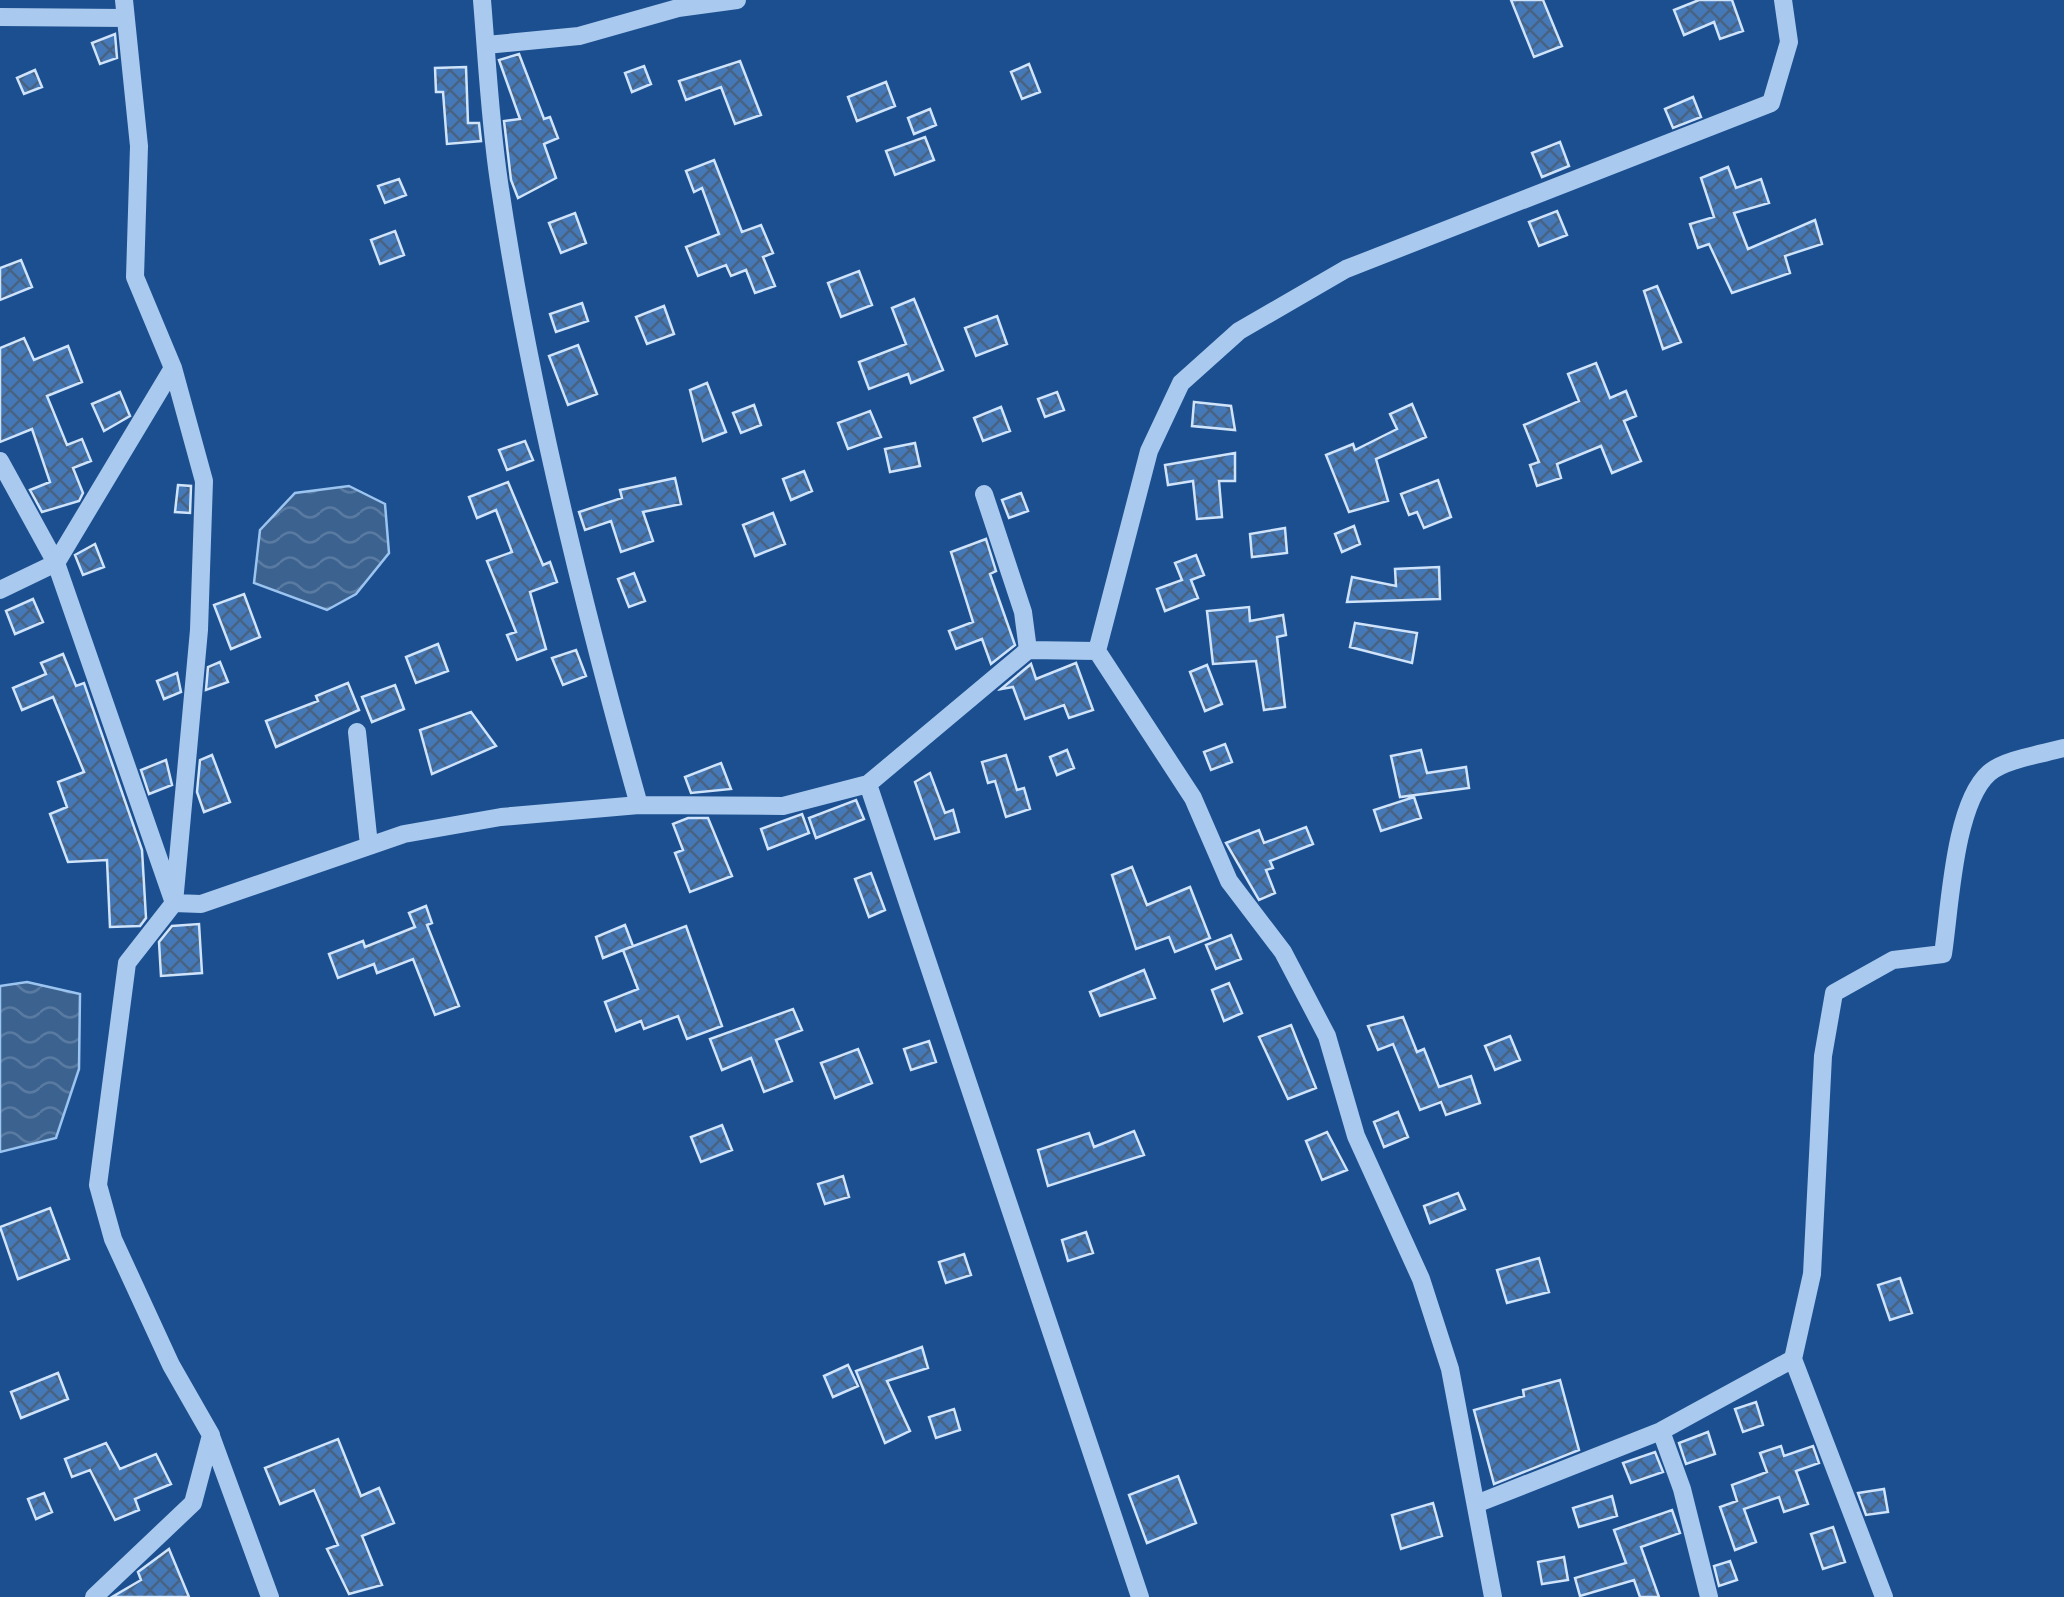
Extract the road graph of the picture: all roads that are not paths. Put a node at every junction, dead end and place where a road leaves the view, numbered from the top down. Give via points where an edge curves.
1 (482, 0) edge
2 (737, 0) edge
3 (1783, 0) edge
4 (124, 9) edge
5 (0, 17) edge
6 (486, 46) junction
7 (173, 368) junction
8 (1, 466) edge
9 (984, 494) dead end
10 (56, 562) junction
11 (0, 590) edge
12 (1028, 650) junction
13 (1097, 651) junction
14 (357, 732) dead end
15 (2064, 748) edge
16 (868, 784) junction
17 (639, 805) junction
18 (369, 845) junction
19 (174, 903) junction
20 (1793, 1359) junction
21 (1661, 1431) junction
22 (211, 1435) junction
23 (1476, 1504) junction
24 (94, 1597) edge
25 (270, 1597) edge
26 (1140, 1597) edge
27 (1494, 1597) edge
28 (1709, 1597) edge
29 (1884, 1597) edge

1 - 6 street
2 - 6 street via 678,8 579,36
3 - 13 street via 1789,42 1771,103 1346,269 1239,330 1181,383 1149,451
4 - 5 street
4 - 7 street via 139,146 135,277
6 - 17 street via 498,181 536,376
7 - 10 street
7 - 19 street via 204,481
8 - 10 street
9 - 12 street via 1023,612
10 - 11 street
10 - 19 street
12 - 13 street
12 - 16 street
13 - 23 street via 1193,798 1229,881 1284,952 1327,1036 1356,1136 1420,1278 1450,1368
14 - 18 street
15 - 20 street via 1992,770 1976,790 1958,848 1943,954 1893,960 1834,992 1823,1056 1812,1274
16 - 17 street via 783,806
16 - 26 street
17 - 18 street via 501,817
18 - 19 street via 202,904
19 - 22 street via 127,963 98,1185 113,1239 170,1366
20 - 21 street
20 - 29 street
21 - 23 street
21 - 28 street
22 - 24 street via 193,1503
22 - 25 street
23 - 27 street

